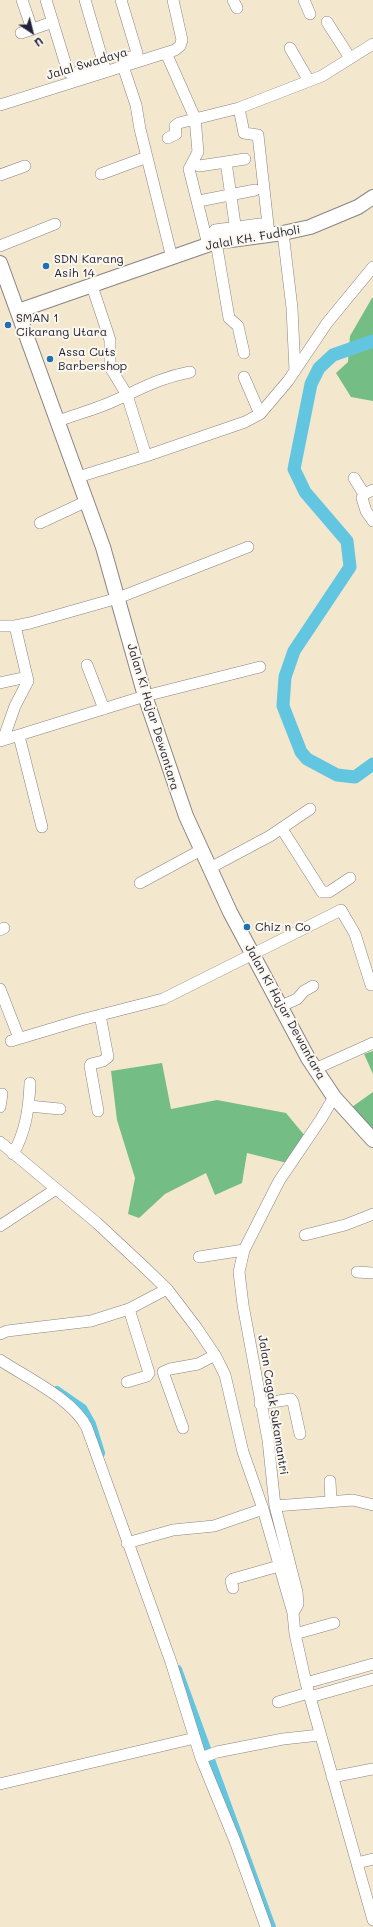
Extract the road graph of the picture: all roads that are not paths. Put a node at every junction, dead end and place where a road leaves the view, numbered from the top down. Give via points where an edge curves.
1 (22, 0) edge
2 (46, 0) edge
3 (85, 0) edge
4 (121, 0) edge
5 (173, 0) edge
6 (304, 0) edge
7 (310, 14) dead end
8 (53, 22) junction
9 (327, 22) dead end
10 (32, 28) junction
11 (21, 32) dead end
12 (373, 44) edge
13 (290, 48) dead end
14 (166, 53) junction
15 (350, 58) junction
16 (104, 65) junction
17 (123, 66) junction
18 (309, 81) junction
19 (0, 105) edge
20 (239, 108) junction
21 (195, 118) junction
22 (168, 138) dead end
23 (147, 157) junction
24 (245, 159) dead end
25 (226, 162) junction
26 (25, 166) dead end
27 (199, 166) dead end
28 (101, 174) dead end
29 (0, 175) edge
30 (255, 190) dead end
31 (231, 195) junction
32 (373, 197) edge
33 (204, 200) dead end
34 (55, 224) dead end
35 (237, 233) junction
36 (272, 234) junction
37 (213, 243) junction
38 (0, 246) edge
39 (172, 258) junction
40 (0, 263) edge
41 (373, 267) edge
42 (92, 286) junction
43 (18, 311) junction
44 (244, 353) dead end
45 (295, 371) junction
46 (190, 372) dead end
47 (244, 377) dead end
48 (126, 395) junction
49 (260, 414) junction
50 (58, 421) junction
51 (146, 456) junction
52 (78, 477) junction
53 (354, 478) dead end
54 (369, 492) edge
55 (87, 501) junction
56 (373, 521) edge
57 (40, 523) dead end
58 (248, 547) dead end
59 (118, 598) junction
60 (0, 626) edge
61 (15, 626) junction
62 (87, 665) dead end
63 (260, 667) dead end
64 (27, 677) junction
65 (0, 683) edge
66 (144, 696) junction
67 (104, 710) junction
68 (19, 736) junction
69 (1, 741) edge
70 (310, 809) dead end
71 (42, 827) dead end
72 (282, 829) junction
73 (201, 850) junction
74 (210, 868) junction
75 (350, 878) dead end
76 (140, 883) dead end
77 (253, 955) junction
78 (371, 985) dead end
79 (313, 986) dead end
80 (0, 989) edge
81 (279, 1007) junction
82 (100, 1015) junction
83 (373, 1044) edge
84 (315, 1069) junction
85 (30, 1082) dead end
86 (2, 1094) dead end
87 (334, 1097) junction
88 (29, 1106) junction
89 (0, 1107) edge
90 (60, 1109) dead end
91 (98, 1111) dead end
92 (373, 1140) edge
93 (0, 1142) edge
94 (13, 1154) junction
95 (56, 1189) junction
96 (373, 1214) edge
97 (0, 1226) edge
98 (305, 1235) dead end
99 (244, 1250) junction
100 (199, 1257) dead end
101 (357, 1272) dead end
102 (373, 1273) edge
103 (167, 1289) junction
104 (130, 1309) junction
105 (0, 1334) edge
106 (216, 1355) junction
107 (0, 1360) edge
108 (127, 1382) dead end
109 (260, 1404) junction
110 (183, 1428) dead end
111 (300, 1434) dead end
112 (330, 1481) dead end
113 (331, 1501) junction
114 (373, 1505) edge
115 (275, 1506) junction
116 (263, 1509) junction
117 (131, 1541) junction
118 (279, 1566) junction
119 (233, 1588) dead end
120 (292, 1613) junction
121 (334, 1623) dead end
122 (295, 1634) junction
123 (373, 1664) edge
124 (373, 1679) edge
125 (308, 1691) junction
126 (278, 1702) dead end
127 (320, 1735) junction
128 (195, 1738) junction
129 (207, 1756) junction
130 (373, 1769) edge
131 (332, 1777) junction
132 (0, 1784) edge
133 (373, 1859) edge
134 (357, 1863) junction
135 (371, 1903) edge
136 (373, 1920) edge
137 (266, 1927) edge

1 - 10 street
2 - 8 street
3 - 16 street
4 - 16 street via 136,54
5 - 14 street, Jalal Swadaya via 182,40 180,46
6 - 7 street
8 - 10 street
8 - 16 street via 69,73
9 - 15 street
10 - 11 street
12 - 15 street
13 - 18 street
14 - 17 street, Jalal Swadaya
14 - 21 street
15 - 18 street
17 - 19 street, Jalal Swadaya
17 - 23 street via 136,105
18 - 20 street
20 - 21 street
20 - 36 street via 244,133 258,135
21 - 22 street via 176,125 176,134
21 - 37 street via 198,152 189,169
23 - 28 street
23 - 39 street
24 - 25 street
25 - 27 street
25 - 31 street
26 - 29 street
30 - 31 street
31 - 33 street
31 - 35 street
32 - 36 main road, Jalal KH. Fudholi via 325,222
34 - 38 street
35 - 36 main road, Jalal KH. Fudholi
35 - 37 main road, Jalal KH. Fudholi
36 - 45 street via 292,308
37 - 39 main road, Jalal KH. Fudholi
37 - 44 street via 229,318 238,326
39 - 42 main road, Jalal KH. Fudholi
40 - 43 main road, Jalan Ki Hajar Dewantara
41 - 45 street via 326,323
42 - 43 main road, Jalal KH. Fudholi
42 - 48 street via 110,340 110,367
43 - 50 main road, Jalan Ki Hajar Dewantara
45 - 49 street
46 - 48 street via 165,377
47 - 49 street
48 - 50 street
48 - 51 street
49 - 51 street
50 - 52 main road, Jalan Ki Hajar Dewantara
51 - 52 street
52 - 55 main road, Jalan Ki Hajar Dewantara
53 - 54 street
54 - 56 street via 362,498 362,502
55 - 57 street
55 - 59 main road, Jalan Ki Hajar Dewantara
58 - 59 street
59 - 61 street via 38,622
59 - 66 main road, Jalan Ki Hajar Dewantara
60 - 61 street
61 - 64 street
62 - 67 street
63 - 66 street
64 - 65 street
64 - 69 street via 27,683
66 - 67 street
66 - 73 main road, Jalan Ki Hajar Dewantara via 175,788
67 - 68 street
68 - 69 street
68 - 71 street
70 - 72 street
72 - 74 street
72 - 75 street via 322,892 329,892
73 - 74 main road, Jalan Ki Hajar Dewantara
73 - 76 street
74 - 77 main road, Jalan Ki Hajar Dewantara
77 - 78 street via 341,910 355,934
77 - 81 main road, Jalan Ki Hajar Dewantara
77 - 82 street via 163,999
79 - 81 street via 297,999
80 - 82 street via 15,1040
81 - 84 main road, Jalan Ki Hajar Dewantara
82 - 91 street via 108,1057 90,1064
83 - 84 street
84 - 87 main road, Jalan Ki Hajar Dewantara
85 - 88 street
86 - 89 street
87 - 92 main road, Jalan Ki Hajar Dewantara
87 - 99 street, Jalan Cagak Sukamantri via 279,1181
88 - 90 street
88 - 94 street via 27,1120
93 - 94 street
94 - 95 street
95 - 97 street
95 - 103 street via 117,1241
96 - 98 street via 345,1225
99 - 100 street
99 - 109 street, Jalan Cagak Sukamantri via 240,1276
101 - 102 street
103 - 104 street
103 - 106 street
104 - 105 street via 90,1321
104 - 108 street via 149,1374
106 - 110 street via 198,1364 170,1368 163,1372
106 - 116 street via 225,1375 244,1452
107 - 117 street via 68,1404 82,1418
109 - 111 street via 291,1399
109 - 115 street, Jalan Cagak Sukamantri via 268,1440
112 - 113 street
113 - 114 street via 353,1500
113 - 115 street
115 - 120 street, Jalan Cagak Sukamantri via 298,1592 298,1604
116 - 117 street via 214,1526 173,1530
116 - 118 street
117 - 128 street
118 - 119 street via 233,1579
118 - 120 street
120 - 122 street, Jalan Cagak Sukamantri
121 - 122 street
122 - 125 street, Jalan Cagak Sukamantri
123 - 125 street
124 - 125 street
125 - 126 street
125 - 127 street, Jalan Cagak Sukamantri
127 - 129 street via 283,1739
127 - 131 street, Jalan Cagak Sukamantri
128 - 129 street
128 - 132 street
129 - 137 street
130 - 131 street
131 - 134 street, Jalan Cagak Sukamantri
133 - 134 street
134 - 135 street, Jalan Cagak Sukamantri
135 - 136 street, Jalan Cagak Sukamantri

